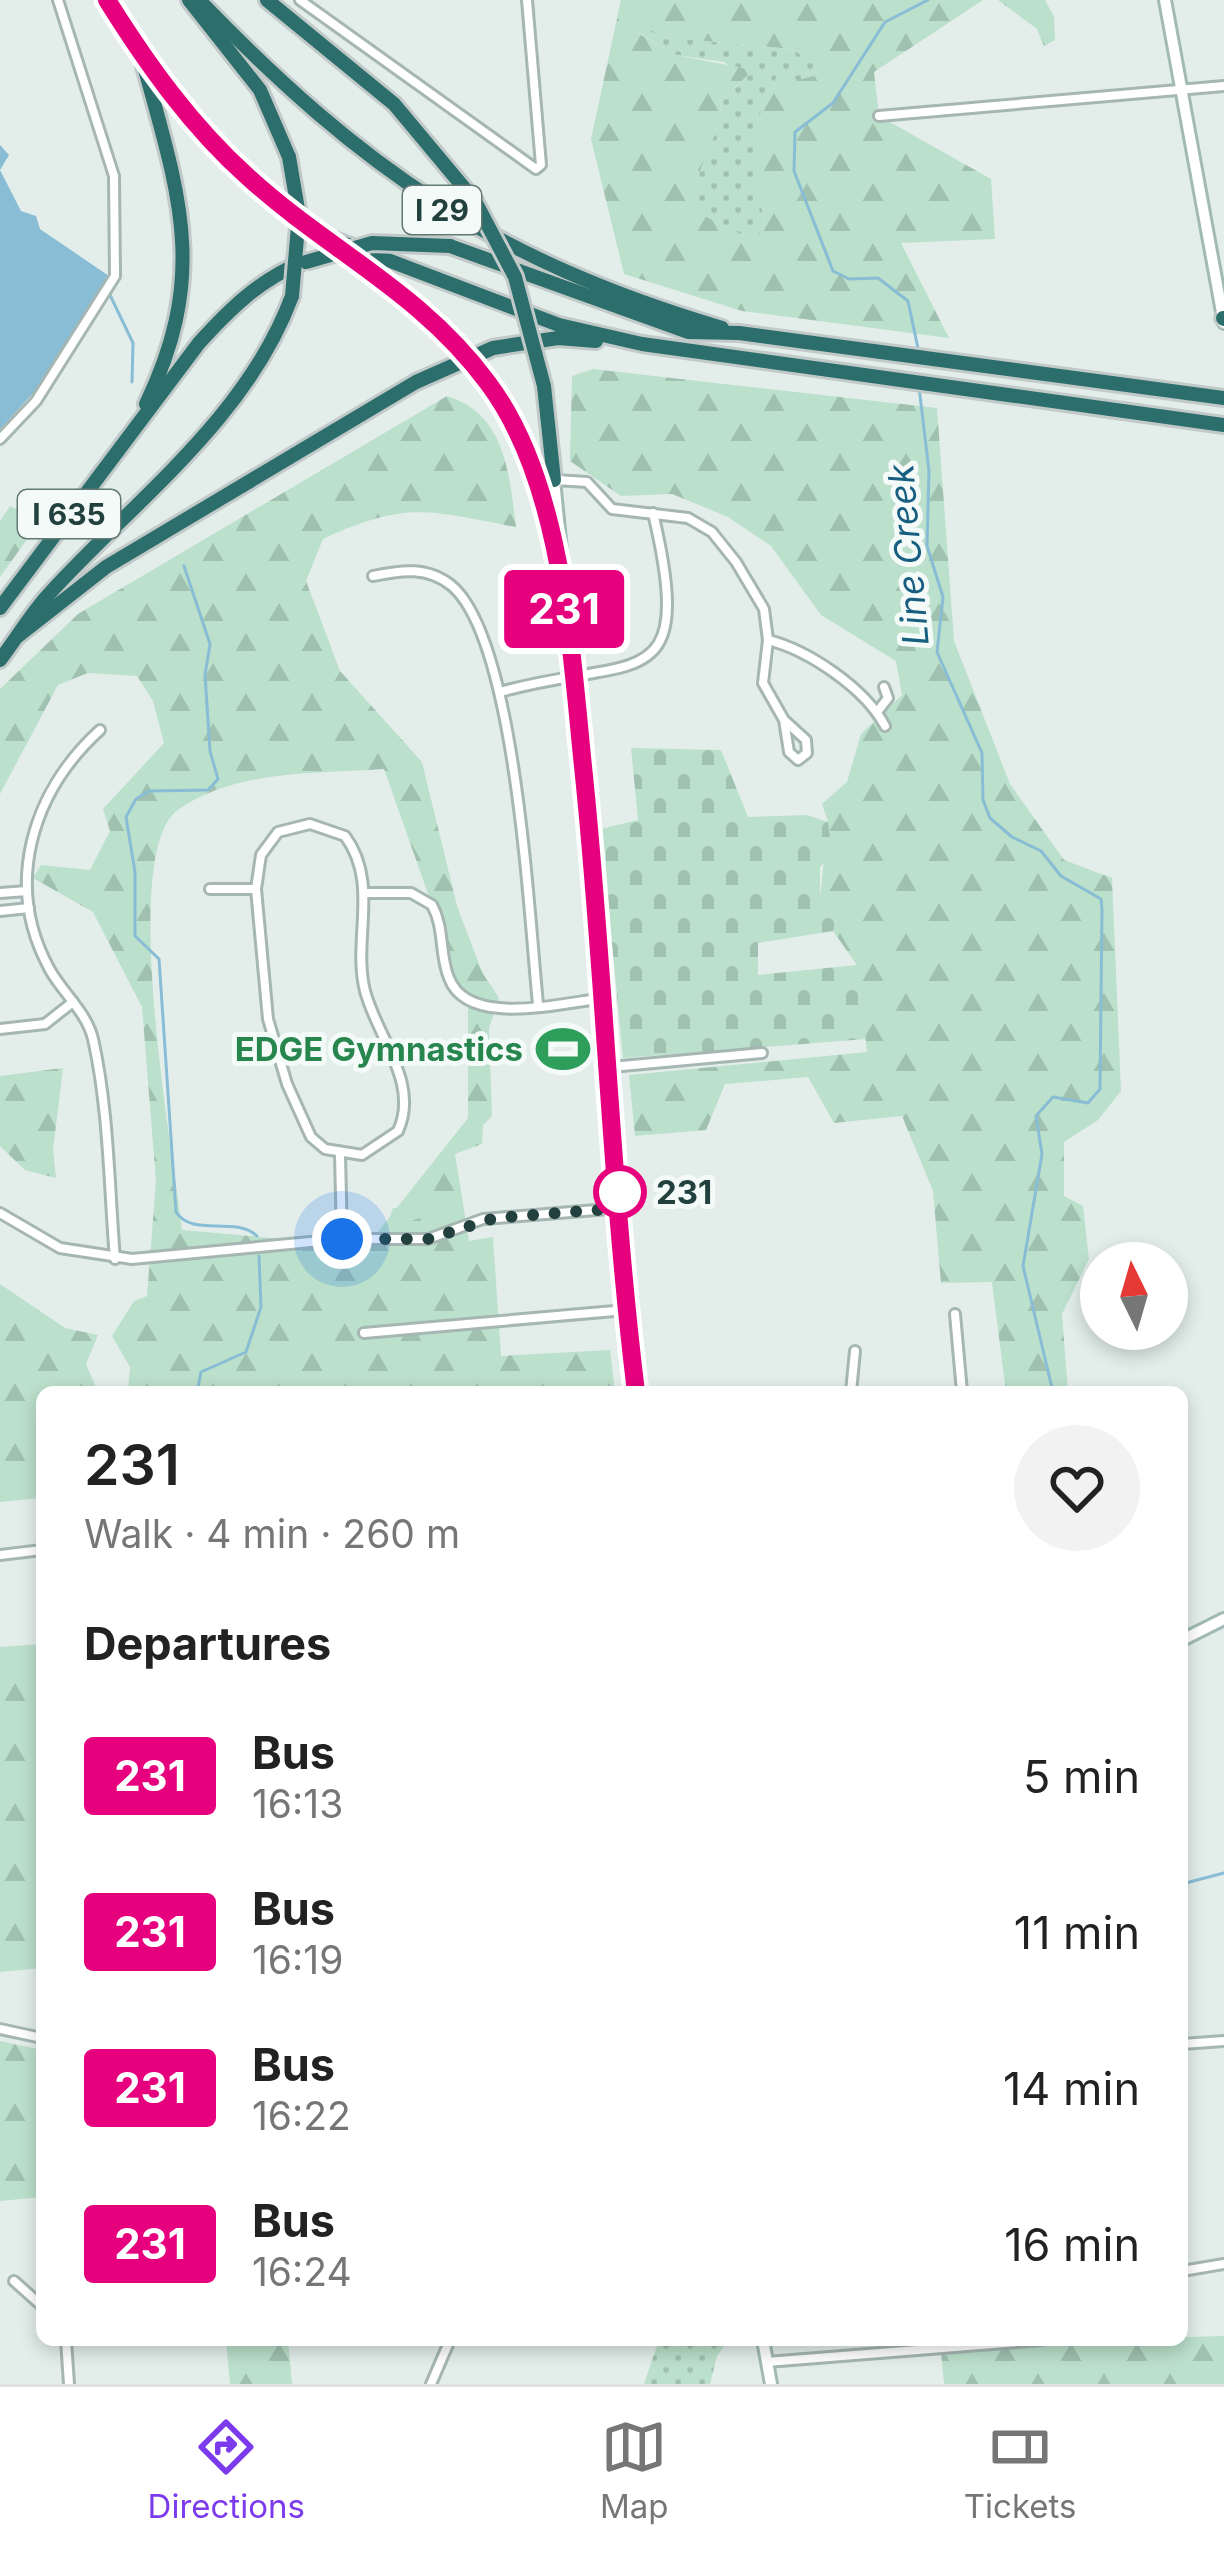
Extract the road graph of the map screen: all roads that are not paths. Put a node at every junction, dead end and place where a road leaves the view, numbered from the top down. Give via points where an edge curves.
1 (58, 0) edge
2 (106, 0) edge
3 (189, 0) edge
4 (199, 0) edge
5 (267, 0) edge
6 (300, 0) edge
7 (527, 0) edge
8 (1165, 0) edge
9 (312, 4) edge
10 (141, 55) junction
11 (1224, 86) edge
12 (1181, 89) junction
13 (879, 116) dead end
14 (335, 240) junction
15 (1217, 249) edge
16 (1224, 320) edge
17 (739, 333) junction
18 (642, 344) junction
19 (1222, 398) edge
20 (138, 419) junction
21 (1221, 424) edge
22 (0, 439) edge
23 (554, 481) junction
24 (653, 513) junction
25 (554, 550) joint
26 (373, 576) dead end
27 (0, 608) edge
28 (566, 614) junction
29 (18, 636) junction
30 (768, 640) junction
31 (0, 660) edge
32 (573, 679) junction
33 (884, 687) dead end
34 (500, 692) junction
35 (877, 712) junction
36 (784, 720) junction
37 (884, 726) dead end
38 (100, 730) dead end
39 (210, 889) dead end
40 (256, 889) junction
41 (27, 890) junction
42 (0, 893) edge
43 (364, 893) junction
44 (29, 908) junction
45 (0, 911) edge
46 (606, 998) junction
47 (73, 1003) junction
48 (538, 1004) junction
49 (0, 1030) edge
50 (762, 1053) dead end
51 (610, 1067) junction
52 (340, 1154) junction
53 (622, 1208) junction
54 (0, 1213) edge
55 (342, 1239) junction
56 (115, 1259) junction
57 (626, 1310) junction
58 (955, 1314) dead end
59 (364, 1333) dead end
60 (855, 1351) dead end
61 (635, 1386) edge
62 (852, 1386) edge
63 (961, 1386) edge
64 (36, 1551) edge
65 (0, 1555) edge
66 (1224, 1619) edge
67 (1188, 1637) edge
68 (0, 2029) edge
69 (36, 2037) edge
70 (1224, 2041) edge
71 (1188, 2044) edge
72 (1224, 2264) edge
73 (1188, 2270) edge
74 (14, 2281) dead end
75 (36, 2301) edge
76 (66, 2346) edge
77 (447, 2346) edge
78 (764, 2346) edge
79 (967, 2346) edge
80 (767, 2362) junction
81 (69, 2384) edge
82 (431, 2384) edge
83 (771, 2384) edge

1 - 22 street via 114,176 116,276 36,401
2 - 10 highway, I 29
3 - 29 highway, bridge via 260,90 289,157 300,227 292,296 275,341 238,397
4 - 17 highway, I 29 via 304,104 436,206 619,297
5 - 23 highway, bridge via 382,93 475,201 515,277 544,386
6 - 9 street
7 - 9 street via 536,170
8 - 12 main road
10 - 14 highway, I 29 via 219,150
10 - 20 highway via 170,157 184,250 176,331
11 - 12 street
12 - 13 street
12 - 15 main road
14 - 18 highway, I 29 via 559,326
14 - 25 highway, bridge via 451,336 491,386 528,455
15 - 16 main road
17 - 19 highway, I 29
17 - 20 highway, bridge via 688,332 450,245 372,243 278,272 234,305
18 - 21 highway, I 29
18 - 29 highway via 557,338 493,348 416,382 106,567
20 - 27 highway, I 635
23 - 24 street via 580,479 612,509
23 - 28 main road
24 - 30 street via 712,532 755,590
24 - 32 street via 664,566 662,639 629,669
25 - 28 main road
26 - 34 street via 413,570 450,585 467,607
28 - 32 main road
29 - 31 highway
30 - 35 street via 805,653
30 - 36 street via 763,683
32 - 34 street
32 - 46 main road
33 - 35 street via 889,698
34 - 48 street
35 - 37 street
36 - 36 street via 786,745 798,760 806,740
38 - 41 street via 43,803
39 - 40 street
40 - 43 street via 268,841 310,824 334,828 355,848
40 - 52 street via 276,1054 311,1137
41 - 42 street
41 - 44 street
43 - 48 street via 423,898 438,916 458,993 479,1006
43 - 52 street via 362,976 406,1109 389,1142 362,1155
44 - 45 street
44 - 47 street via 45,958
46 - 48 street
46 - 51 main road
47 - 49 street via 45,1024
47 - 56 street via 94,1044
50 - 51 street
51 - 53 main road
52 - 55 street
53 - 55 street via 495,1218 428,1239
53 - 57 main road
54 - 56 street via 61,1248
55 - 56 street
57 - 59 street
57 - 61 main road
58 - 63 street
60 - 62 street
64 - 65 street
66 - 67 main road
68 - 69 street
70 - 71 street
72 - 73 street
74 - 75 street
76 - 81 street
77 - 82 street
78 - 80 main road
79 - 80 street
80 - 83 main road

